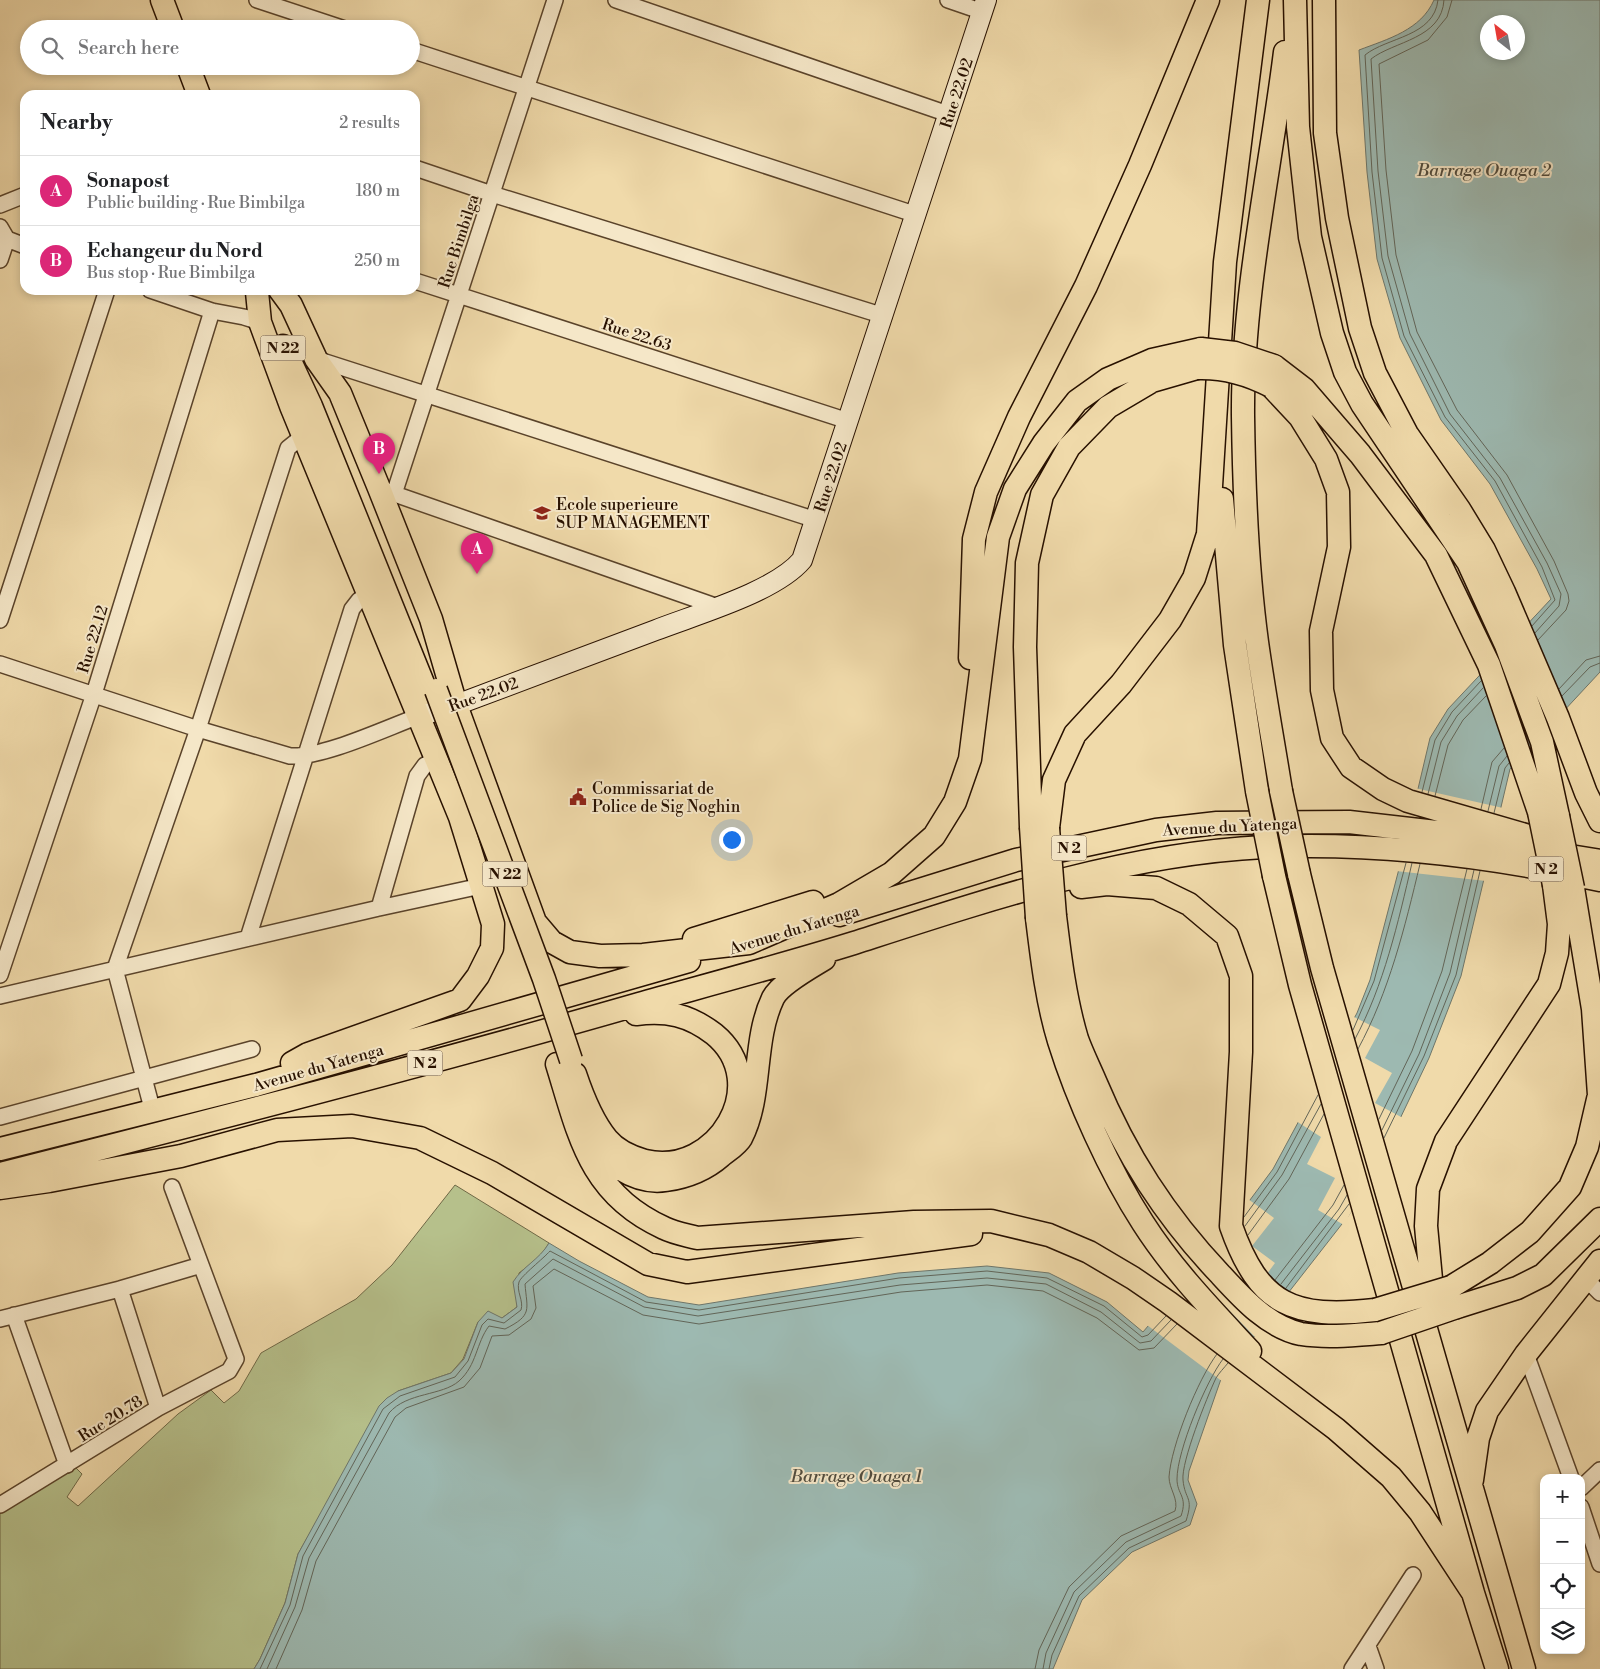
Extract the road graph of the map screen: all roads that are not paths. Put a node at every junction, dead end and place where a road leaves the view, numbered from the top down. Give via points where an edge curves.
1 (146, 0) edge
2 (162, 0) edge
3 (257, 0) edge
4 (555, 0) edge
5 (616, 0) edge
6 (948, 0) edge
7 (1208, 0) edge
8 (1258, 0) edge
9 (1294, 0) edge
10 (1324, 0) edge
11 (984, 6) edge
12 (154, 20) edge
13 (170, 20) edge
14 (318, 20) edge
15 (420, 53) edge
16 (179, 75) edge
17 (190, 75) edge
18 (527, 88) junction
19 (192, 90) edge
20 (195, 90) edge
21 (948, 114) junction
22 (420, 170) edge
23 (492, 194) junction
24 (20, 197) edge
25 (0, 205) edge
26 (916, 215) junction
27 (3, 233) edge
28 (20, 243) edge
29 (0, 260) edge
30 (420, 283) edge
31 (105, 295) edge
32 (164, 295) edge
33 (267, 295) edge
34 (270, 295) edge
35 (276, 295) edge
36 (459, 295) junction
37 (212, 312) junction
38 (884, 316) junction
39 (260, 322) junction
40 (316, 359) junction
41 (1199, 359) junction
42 (1273, 376) junction
43 (426, 394) junction
44 (1216, 418) junction
45 (848, 421) junction
46 (303, 436) junction
47 (387, 491) junction
48 (816, 520) junction
49 (370, 595) junction
50 (718, 607) junction
51 (0, 620) edge
52 (0, 664) edge
53 (94, 694) junction
54 (456, 705) junction
55 (420, 716) junction
56 (198, 729) junction
57 (304, 757) junction
58 (970, 759) junction
59 (436, 760) junction
60 (1548, 814) junction
61 (1600, 821) edge
62 (1040, 827) junction
63 (1496, 843) junction
64 (1600, 859) edge
65 (892, 873) junction
66 (1600, 880) edge
67 (481, 886) junction
68 (1564, 887) junction
69 (1013, 894) junction
70 (379, 908) junction
71 (1046, 917) junction
72 (248, 938) junction
73 (749, 944) junction
74 (848, 944) junction
75 (643, 955) junction
76 (115, 969) junction
77 (0, 975) edge
78 (0, 996) edge
79 (578, 1021) junction
80 (252, 1049) dead end
81 (564, 1062) junction
82 (144, 1079) junction
83 (256, 1084) junction
84 (153, 1112) junction
85 (572, 1112) junction
86 (0, 1117) edge
87 (0, 1149) edge
88 (0, 1174) edge
89 (172, 1187) dead end
90 (0, 1188) edge
91 (1600, 1219) edge
92 (1049, 1236) junction
93 (201, 1265) junction
94 (1595, 1277) edge
95 (120, 1289) junction
96 (1454, 1297) junction
97 (7, 1317) edge
98 (1243, 1352) junction
99 (1526, 1354) junction
100 (1440, 1379) junction
101 (158, 1408) junction
102 (67, 1464) junction
103 (1600, 1470) edge
104 (1570, 1474) edge
105 (1585, 1484) edge
106 (1471, 1488) junction
107 (0, 1505) edge
108 (1585, 1519) edge
109 (1600, 1564) edge
110 (1414, 1575) dead end
111 (1473, 1594) junction
112 (1368, 1646) junction
113 (1352, 1669) edge
114 (1376, 1669) edge
115 (1497, 1669) edge
116 (1524, 1669) edge

1 - 12 main road
2 - 13 main road
3 - 14 street
4 - 18 street, Rue Bimbilga
5 - 21 street
6 - 11 street
7 - 58 main road via 1090,278 1019,417 986,492 973,548 969,621
8 - 44 main road via 1225,262
9 - 60 main road via 1298,127 1310,237 1332,333 1345,372 1362,404 1468,562 1506,645 1542,742
9 - 100 main road, bridge via 1246,340 1243,415 1257,641 1281,791 1299,874
10 - 61 main road via 1325,133 1337,218 1360,328 1375,373 1407,434 1460,509 1484,550 1521,628
11 - 21 street, Rue 22.02
15 - 18 street
16 - 19 main road
17 - 20 main road
18 - 23 street, Rue Bimbilga
18 - 26 street
21 - 26 street, Rue 22.02
22 - 23 street
23 - 36 street, Rue Bimbilga
23 - 38 street
24 - 25 street
26 - 38 street, Rue 22.02
27 - 28 street
27 - 29 street
30 - 36 street, Rue 22.63
31 - 51 street
32 - 37 street
33 - 39 main road
34 - 81 main road, N 22, bridge via 439,699 544,979
35 - 40 main road via 291,305
36 - 43 street, Rue Bimbilga
36 - 45 street, Rue 22.63
37 - 39 street
37 - 53 street, Rue 22.12
38 - 45 street, Rue 22.02
39 - 46 main road
40 - 43 street
40 - 47 main road via 340,393
41 - 42 main road, bridge via 1213,367 1255,377
41 - 58 main road via 1152,360 1108,379 1077,401 1044,443 1015,489 998,537
41 - 62 main road via 1108,407 1069,446 1042,496 1027,563 1025,647
42 - 60 main road via 1304,389 1360,454 1436,555 1489,665 1523,762
42 - 63 main road via 1326,459 1338,492 1340,547 1321,631 1322,690 1332,738 1351,767 1383,789
43 - 47 street, Rue Bimbilga
43 - 48 street
44 - 62 main road via 1208,534 1194,578 1170,620 1121,684 1075,734 1054,780
44 - 111 main road, bridge via 1235,645 1257,791 1274,876 1300,985
45 - 48 street, Rue 22.02
46 - 49 main road
46 - 56 street via 288,448
47 - 50 street
47 - 54 main road via 431,619
48 - 50 street, Rue 22.02 via 806,552 792,571
49 - 55 main road
49 - 57 street via 359,600 352,610
50 - 54 street, Rue 22.02
52 - 53 street
53 - 56 street
53 - 77 street, Rue 22.12
54 - 55 street, Rue 22.02
54 - 75 main road via 535,922 552,942 570,952 600,956
55 - 57 street
55 - 59 main road
56 - 57 street via 290,756
56 - 76 street
57 - 72 street
58 - 65 main road via 955,802 934,836
59 - 67 main road via 460,817
59 - 70 street via 425,765 417,776
60 - 68 main road, bridge
62 - 71 main road, bridge
63 - 64 main road, Avenue du Yatenga / N 2
63 - 66 main road, Avenue du Yatenga / N 2
63 - 69 main road, Avenue du Yatenga / N 2 via 1398,850 1350,846 1260,848 1106,870
63 - 73 main road, Avenue du Yatenga / N 2 via 1401,826 1349,822 1217,823 1156,830 1016,860
65 - 73 main road via 839,904
65 - 75 main road via 846,892
67 - 70 street
67 - 83 main road via 493,924 492,948 478,976 460,1000 308,1054
68 - 96 main road via 1593,1008 1599,1095 1587,1147 1570,1188 1530,1232
68 - 100 main road via 1557,953 1549,984 1446,1141 1428,1189 1426,1226
69 - 74 main road, Avenue du Yatenga / N 2
69 - 96 main road, bridge via 1107,884 1156,888 1189,904 1227,936 1241,976 1231,1226 1248,1265 1270,1291 1285,1303 1304,1311 1340,1314
70 - 72 street
71 - 96 main road, bridge via 1078,1040 1110,1115 1146,1183 1178,1226 1237,1293 1268,1320 1301,1334 1346,1336 1381,1333
71 - 98 main road via 1044,976 1059,1041 1090,1124 1143,1223
72 - 76 street
73 - 75 main road
73 - 83 main road, Avenue du Yatenga / N 2
74 - 79 main road, Avenue du Yatenga / N 2
74 - 85 main road via 800,974 774,996 763,1024 753,1104 740,1140 710,1166 684,1177 656,1181 616,1168 596,1148
76 - 78 street
76 - 82 street
79 - 81 main road via 650,1012 684,1016 722,1041 737,1066 739,1100 727,1129 705,1150 683,1161 661,1165 630,1157 607,1139
79 - 88 main road, Avenue du Yatenga / N 2 via 258,1109
80 - 82 street
81 - 85 main road
82 - 84 street
82 - 86 street
83 - 84 main road, Avenue du Yatenga / N 2
84 - 87 main road, Avenue du Yatenga / N 2
85 - 92 main road via 587,1155 600,1178 624,1205 664,1228 697,1238 914,1222 991,1220
89 - 93 street
90 - 92 main road via 181,1156 277,1130 352,1126 420,1138 492,1173 648,1264 687,1272 991,1232
91 - 96 main road via 1543,1275 1517,1288
92 - 98 main road via 1089,1252 1134,1278
93 - 95 street
93 - 101 street, Rue 20.78 via 236,1359 228,1371
94 - 99 main road
95 - 97 street
95 - 101 street
97 - 102 street
98 - 111 main road via 1391,1477 1420,1512
99 - 104 street
99 - 106 main road via 1487,1411 1478,1438
100 - 106 main road
101 - 102 street, Rue 20.78
102 - 107 street, Rue 20.78
103 - 105 street
106 - 116 main road
108 - 109 street
110 - 112 street
111 - 115 main road
112 - 113 street
112 - 114 street

